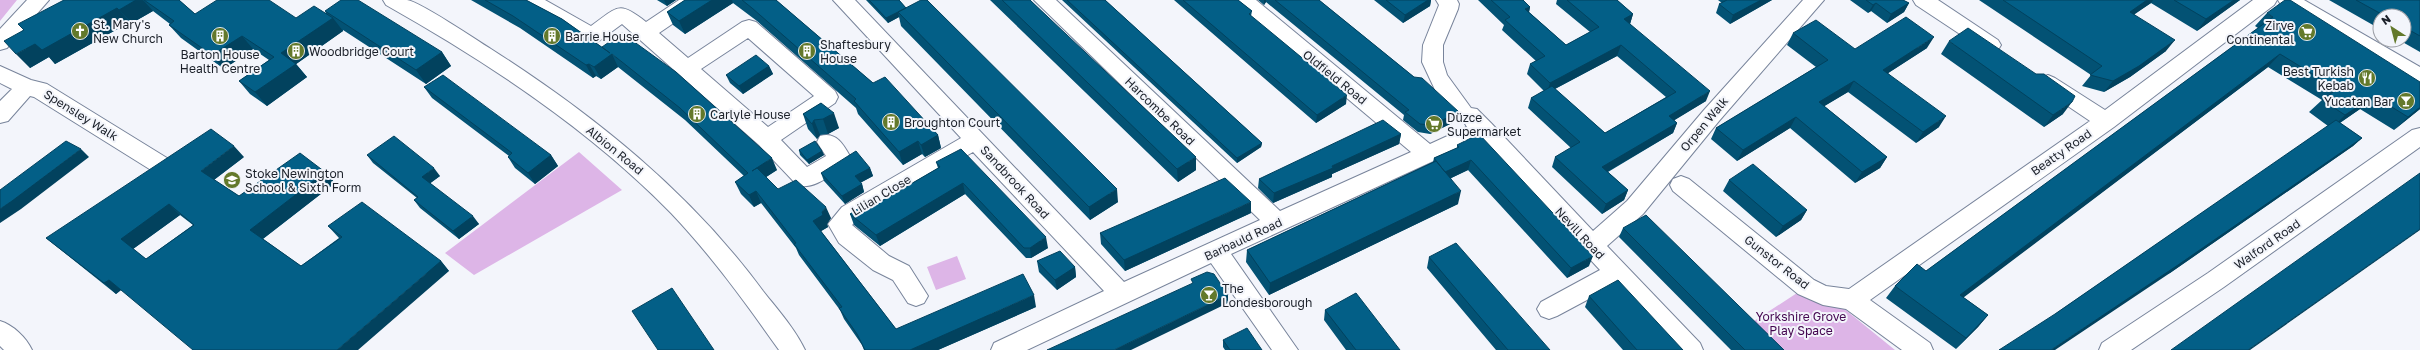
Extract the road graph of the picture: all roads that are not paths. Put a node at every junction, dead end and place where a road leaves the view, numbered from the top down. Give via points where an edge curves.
1 (39, 0) edge
2 (393, 0) edge
3 (529, 0) edge
4 (693, 0) edge
5 (843, 0) edge
6 (1044, 0) edge
7 (1242, 0) edge
8 (1446, 0) edge
9 (1814, 0) edge
10 (1922, 0) edge
11 (2267, 0) edge
12 (2288, 0) edge
13 (644, 34) junction
14 (0, 43) edge
15 (2007, 56) edge
16 (686, 69) junction
17 (2033, 73) edge
18 (0, 74) edge
19 (2420, 77) edge
20 (26, 87) junction
21 (0, 115) edge
22 (1471, 117) junction
23 (2106, 121) junction
24 (2420, 136) edge
25 (767, 139) junction
26 (976, 140) junction
27 (828, 142) dead end
28 (1428, 154) junction
29 (159, 164) edge
30 (1681, 185) dead end
31 (1277, 222) junction
32 (1591, 245) junction
33 (1216, 252) junction
34 (1618, 272) junction
35 (1120, 294) junction
36 (916, 296) dead end
37 (1852, 300) junction
38 (1549, 309) dead end
39 (0, 331) edge
40 (20, 350) edge
41 (793, 350) edge
42 (1003, 350) edge
43 (1286, 350) edge
44 (1691, 350) edge
45 (1920, 350) edge
46 (2111, 350) edge

1 - 14 main road
2 - 41 main road, Albion Road via 449,31 524,80 648,177 679,207 740,276
3 - 13 main road via 592,36 623,13
4 - 13 main road
5 - 26 main road, Sandbrook Road
6 - 31 main road, Harcombe Road
7 - 28 main road, Oldfield Road
8 - 22 main road, Nevill Road via 1450,4 1433,45 1433,68 1444,87
9 - 32 main road, Orpen Walk via 1735,87 1654,186 1610,233
10 - 15 main road
11 - 23 main road, Beatty Road
12 - 19 main road
13 - 16 main road
16 - 25 main road
16 - 25 main road via 749,27 828,97
17 - 23 main road
18 - 20 main road, Spensley Walk
20 - 21 main road
20 - 29 main road, Spensley Walk via 40,90
22 - 28 main road, Barbauld Road
22 - 32 main road, Nevill Road
23 - 37 main road, Beatty Road
24 - 46 main road, Walford Road via 2216,280
25 - 27 main road via 805,179 840,158
26 - 35 main road, Sandbrook Road
26 - 36 main road, Lilian Close via 850,214 839,224 847,236 881,263 901,273
28 - 31 main road, Barbauld Road
30 - 37 main road, Gunstor Road via 1806,287 1823,295
31 - 33 main road, Barbauld Road
32 - 34 main road, Nevill Road
33 - 35 main road, Barbauld Road
33 - 43 main road
34 - 38 main road
34 - 44 main road, Nevill Road
35 - 42 main road, Barbauld Road
37 - 45 main road, Gunstor Road
39 - 40 main road

